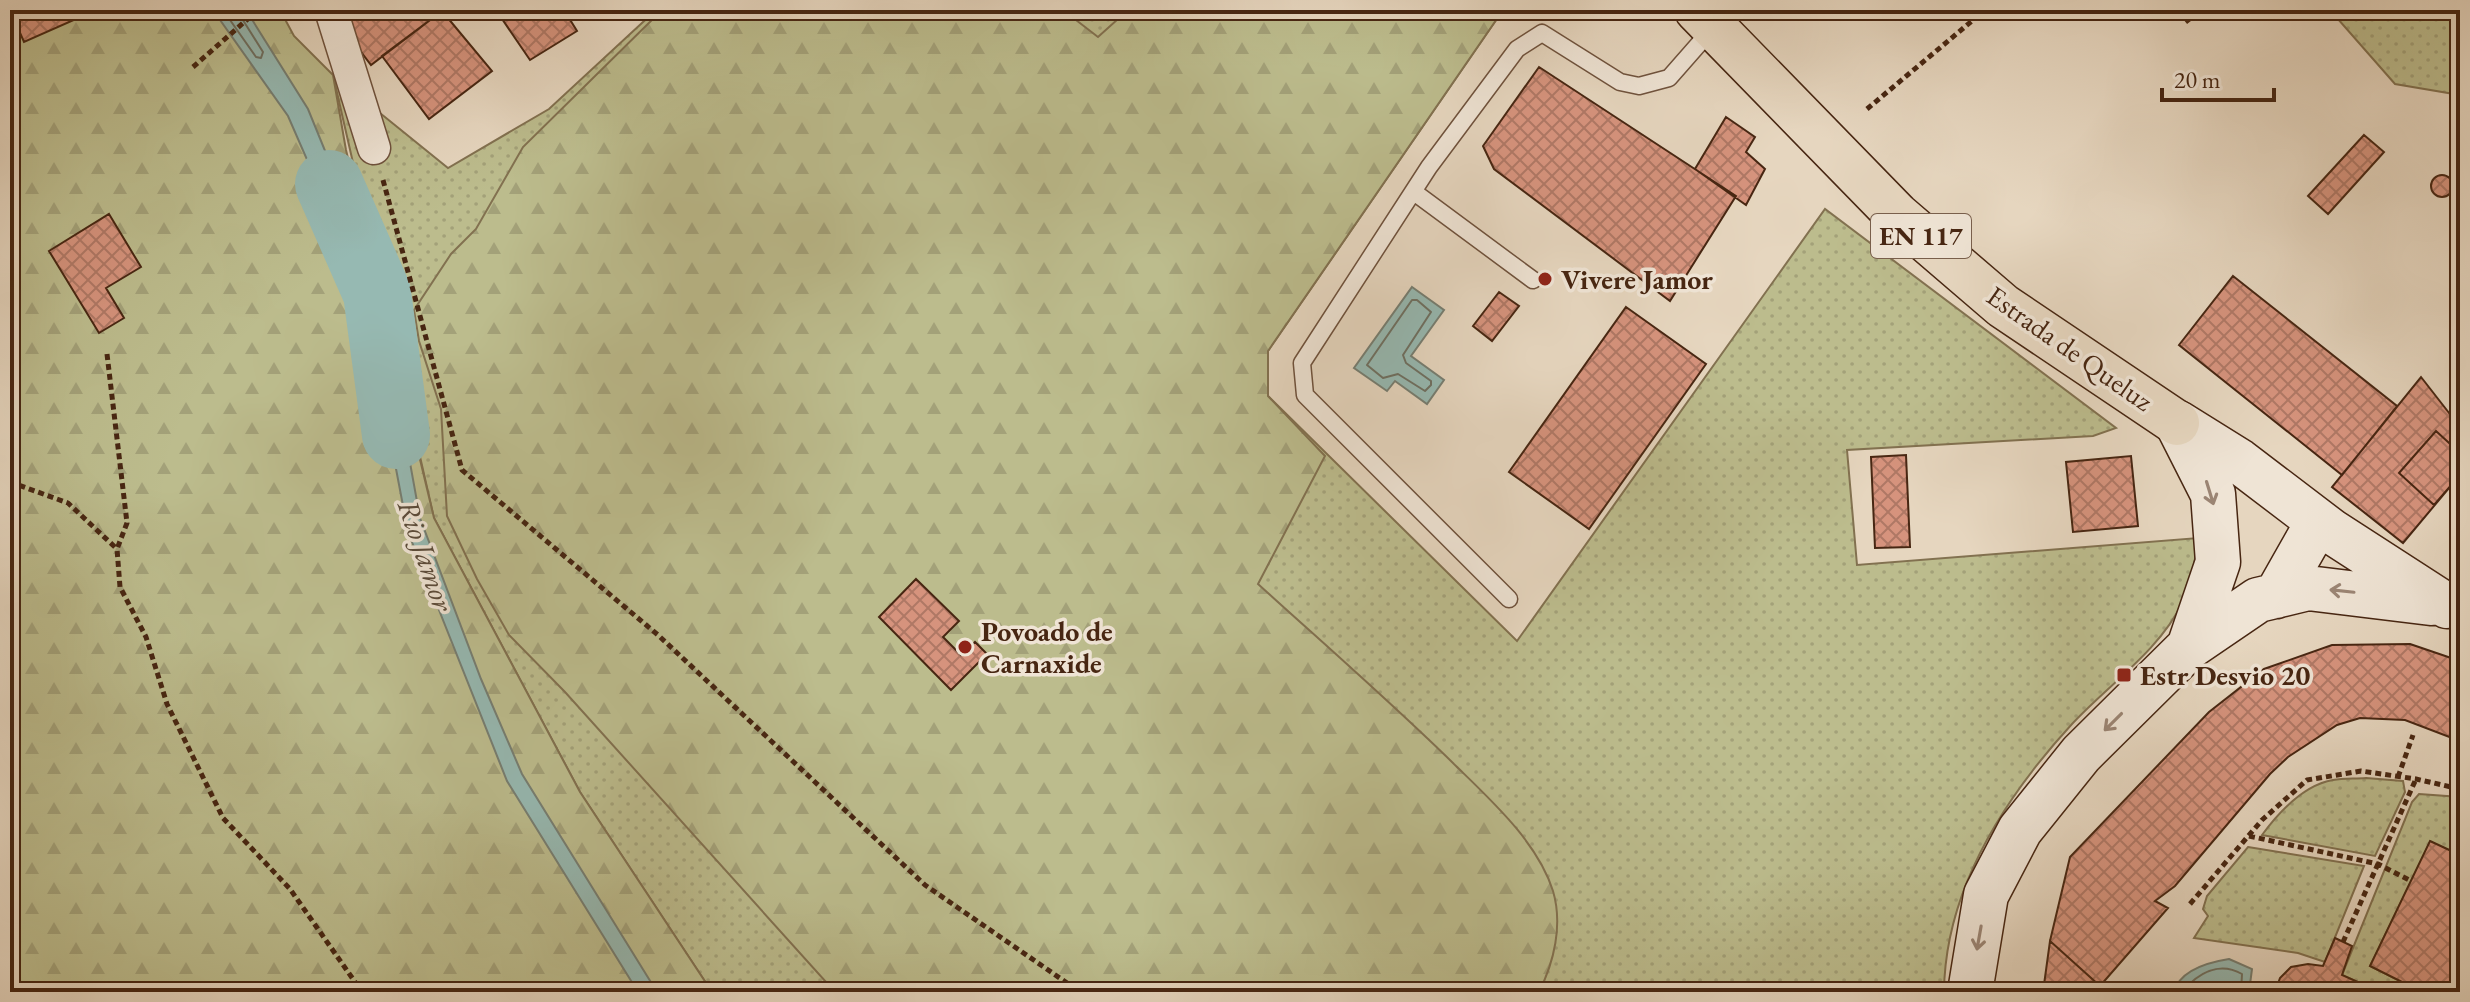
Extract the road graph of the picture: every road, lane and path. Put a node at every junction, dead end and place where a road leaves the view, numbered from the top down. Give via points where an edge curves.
1 (258, 10) edge
2 (331, 10) edge
3 (1985, 10) edge
4 (2179, 10) edge
5 (1705, 19) edge
6 (2191, 25) dead end
7 (193, 67) dead end
8 (1867, 109) dead end
9 (374, 148) joint
10 (1414, 192) junction
11 (1533, 280) dead end
12 (107, 354) dead end
13 (2177, 423) junction
14 (10, 482) edge
15 (2318, 522) junction
16 (117, 549) junction
17 (2276, 596) junction
18 (1509, 599) dead end
19 (2454, 609) edge
20 (2189, 647) junction
21 (2413, 735) dead end
22 (2398, 777) junction
23 (2416, 779) junction
24 (2460, 789) edge
25 (2248, 836) junction
26 (2378, 864) junction
27 (2411, 881) dead end
28 (2190, 904) dead end
29 (2343, 942) dead end
30 (362, 992) edge
31 (1080, 992) edge
32 (1970, 992) edge

1 - 7 path
2 - 9 street
3 - 8 path
4 - 6 path
5 - 10 lane via 1669,78 1639,86 1620,82 1542,33 1517,49
5 - 13 main road, Estrada de Queluz / EN 117 via 1897,215 1991,296
9 - 31 path via 462,470 658,635 925,885
10 - 11 lane
10 - 18 lane via 1302,363 1305,395
12 - 16 path via 127,523
13 - 15 street, Estrada de Queluz via 2239,461
13 -> 20 street via 2213,494 2218,562
14 - 16 path via 68,503
15 - 17 street
15 - 19 street, Estrada de Queluz
16 - 30 path via 120,587 146,637 167,704 223,818 290,889
19 -> 17 street via 2308,588
17 - 20 street via 2258,600
20 -> 32 street via 2081,754 2020,830 1986,895
21 - 22 path
22 - 23 path
22 - 25 path via 2361,771 2307,780
23 - 24 path
23 - 26 path
25 - 26 path
25 - 28 path
26 - 27 path
26 - 29 path

